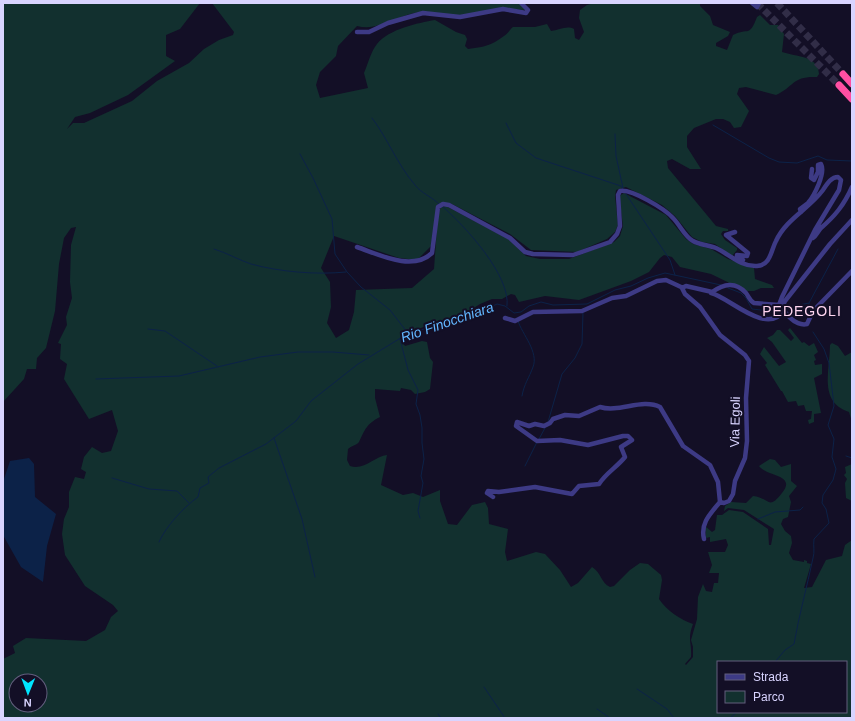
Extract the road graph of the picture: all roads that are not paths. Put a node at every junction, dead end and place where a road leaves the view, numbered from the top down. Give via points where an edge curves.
1 (521, 3) edge
2 (752, 3) edge
3 (759, 3) edge
4 (357, 32) dead end
5 (844, 74) tunnel mouth
6 (852, 84) edge
7 (839, 85) tunnel mouth
8 (852, 99) edge
9 (812, 168) dead end
10 (852, 187) edge
11 (801, 212) junction
12 (852, 220) edge
13 (735, 232) dead end
14 (811, 238) junction
15 (357, 247) dead end
16 (750, 265) junction
17 (852, 271) edge
18 (711, 291) junction
19 (781, 305) junction
20 (784, 311) junction
21 (505, 318) dead end
22 (493, 497) dead end
23 (720, 502) junction
24 (704, 539) dead end

1 - 4 street via 528,9 526,13 503,9 460,17 423,13 388,23 370,32
2 - 3 street via 758,7
5 - 6 highway
7 - 8 highway
9 - 11 street via 812,180 816,179 818,164 822,166 823,172 809,201 800,209
10 - 14 street via 843,206 814,238
11 - 14 street via 813,202 830,180 836,176 841,180 839,190
11 - 16 street via 784,228 768,260 760,265
12 - 19 street
13 - 16 street via 726,235 748,253 747,256 736,256 750,262
14 - 19 street
15 - 16 street via 399,261 418,261 427,258 432,253 438,207 444,204 510,238 525,252 573,255 610,242 617,234 620,226 618,196 620,191 624,190 642,197 669,214 692,241 716,248 727,256
17 - 20 street via 813,311 808,324 800,325
18 - 19 street via 724,285 732,285 744,291 755,304
18 - 20 street via 750,316 770,318 779,316
18 - 21 street via 704,293 666,280 657,281 626,296 612,298 582,311 533,312 515,322
18 - 23 street, Via Egoli via 684,286 682,289 700,307 720,335 745,355 749,366 745,458 735,481 733,494 729,501
19 - 20 street
22 - 23 street via 487,493 488,491 535,487 572,494 579,486 599,484 607,473 625,458 621,447 632,440 628,436 623,436 588,445 560,440 537,441 516,426 516,423 544,426 550,424 553,419 565,415 579,416 600,406 608,409 649,404 658,406 663,411 683,446 710,465 718,482
23 - 24 street via 711,511 703,526

